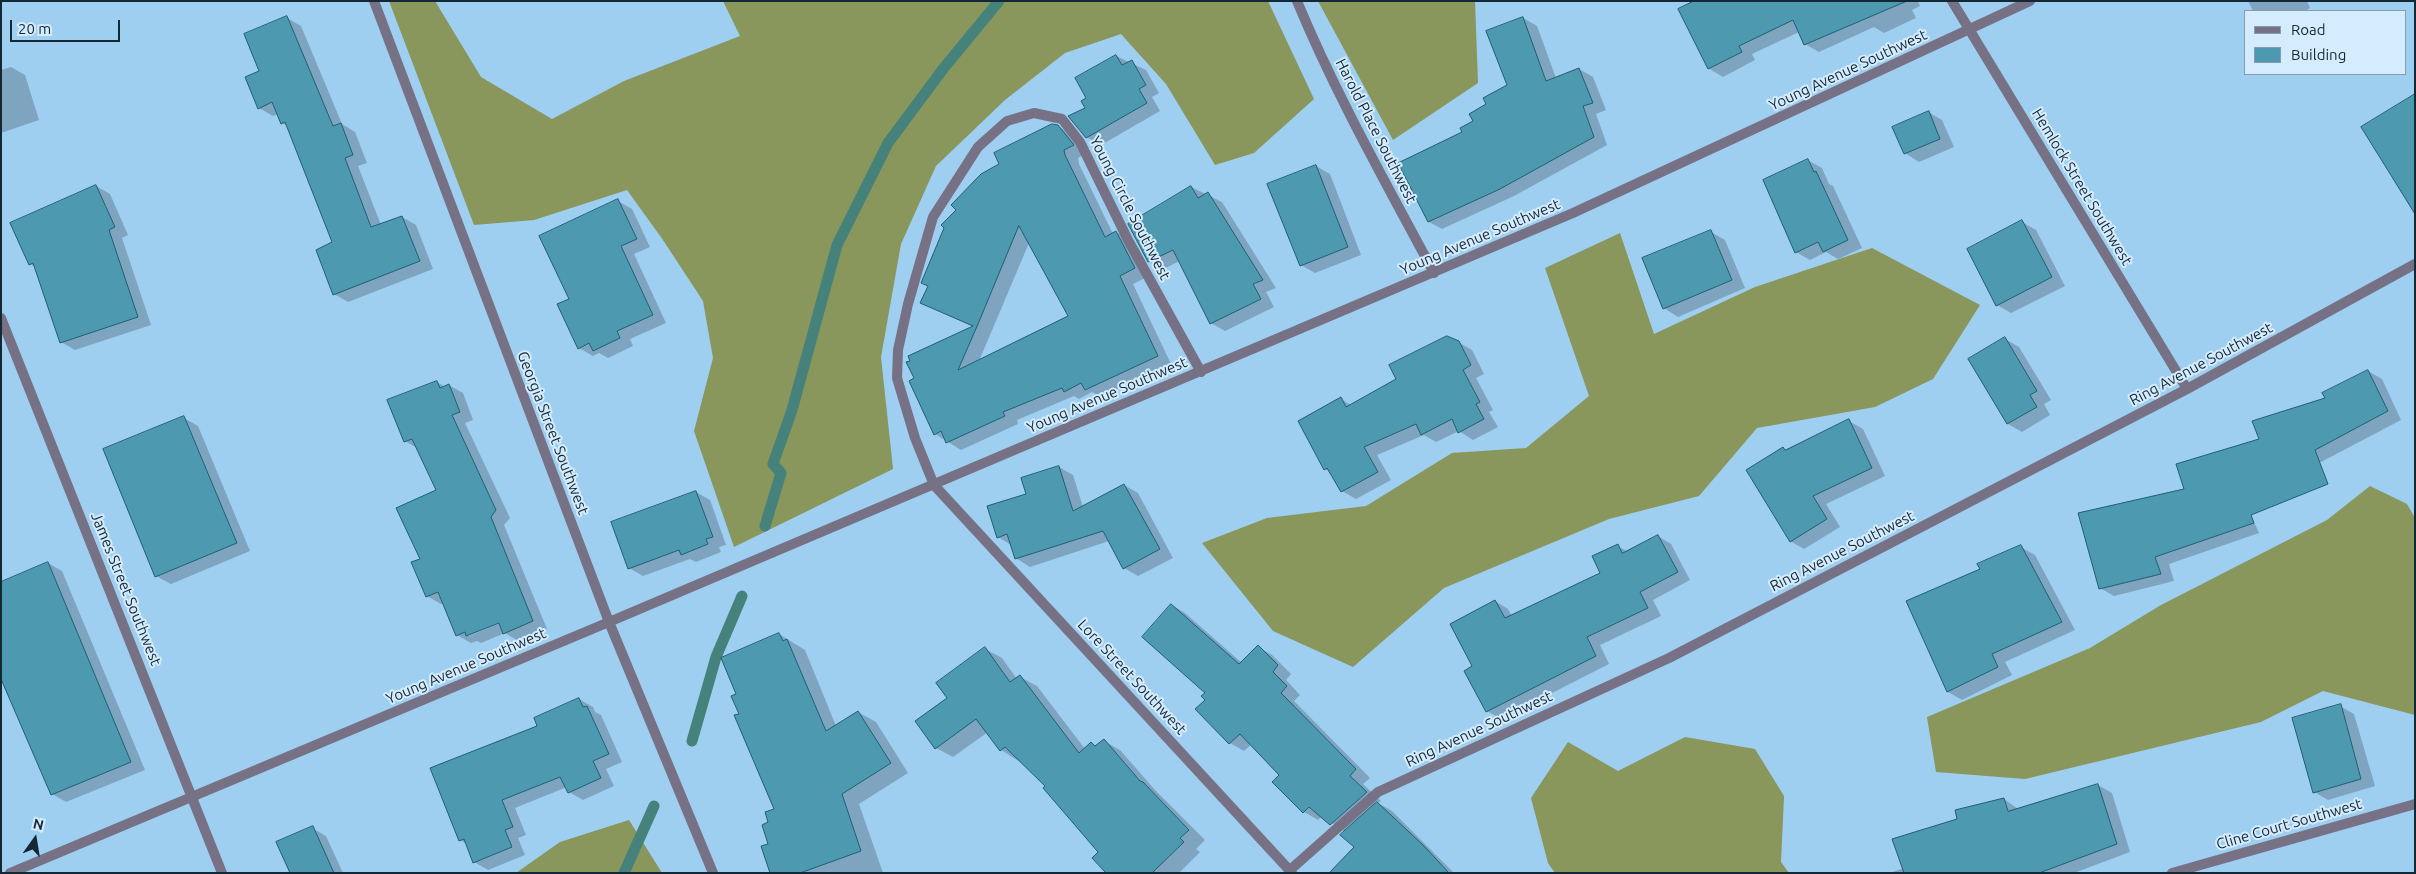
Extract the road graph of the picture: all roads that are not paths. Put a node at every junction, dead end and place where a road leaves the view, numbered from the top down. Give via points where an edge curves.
1 (374, 1) edge
2 (1297, 1) edge
3 (1952, 1) edge
4 (2030, 1) edge
5 (1969, 30) junction
6 (2415, 264) edge
7 (1434, 273) junction
8 (1, 318) edge
9 (1201, 372) junction
10 (2187, 389) junction
11 (934, 485) junction
12 (609, 622) junction
13 (193, 796) junction
14 (2415, 804) edge
15 (1291, 871) edge
16 (10, 873) edge
17 (222, 873) edge
18 (713, 873) edge
19 (2172, 873) edge

1 - 12 street, Georgia Street Southwest
2 - 7 street, Harold Place Southwest via 1353,124
3 - 5 street, Hemlock Street Southwest
4 - 5 street, Young Avenue Southwest
5 - 7 street, Young Avenue Southwest via 1573,213
5 - 10 street, Hemlock Street Southwest
6 - 10 street, Ring Avenue Southwest
7 - 9 street, Young Avenue Southwest
8 - 13 street, James Street Southwest
9 - 11 street, Young Avenue Southwest
9 - 11 street, Young Circle Southwest via 1128,240 1080,142 1062,118 1034,113 1007,122 978,147 933,217 898,350 897,378 915,438
10 - 15 street, Ring Avenue Southwest via 1669,658 1378,792
11 - 12 street, Young Avenue Southwest
11 - 15 street, Lore Street Southwest
12 - 13 street, Young Avenue Southwest
12 - 18 street, Georgia Street Southwest
13 - 16 street, Young Avenue Southwest
13 - 17 street, James Street Southwest
14 - 19 street, Cline Court Southwest

